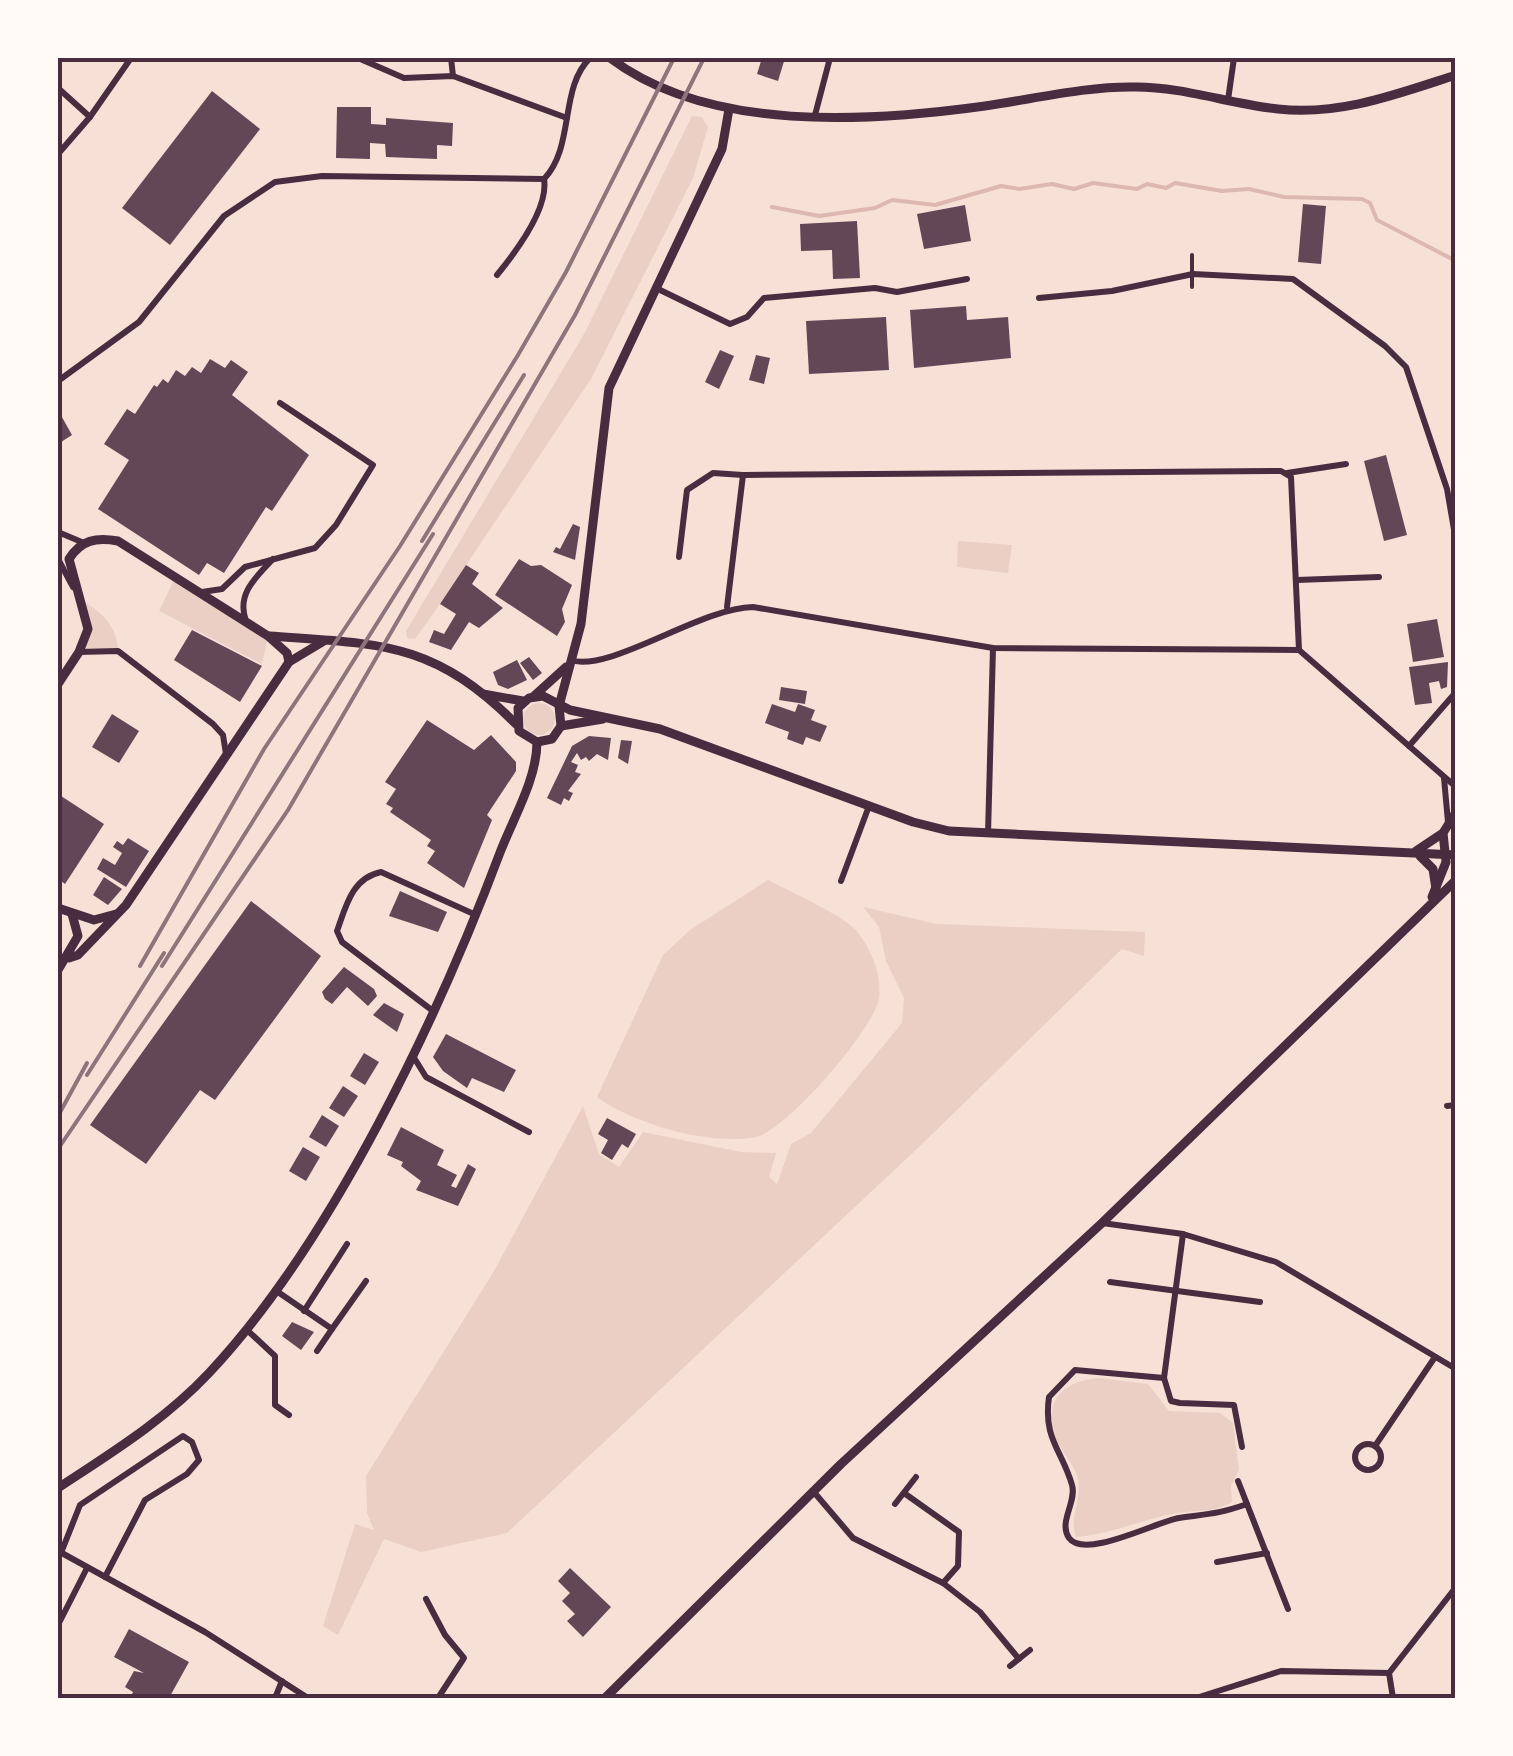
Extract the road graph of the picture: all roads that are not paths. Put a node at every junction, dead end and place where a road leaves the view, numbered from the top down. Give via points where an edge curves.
1 (131, 58) edge
2 (358, 58) edge
3 (450, 58) edge
4 (590, 58) edge
5 (610, 58) edge
6 (830, 58) edge
7 (1234, 58) edge
8 (1456, 75) edge
9 (453, 76) junction
10 (58, 88) edge
11 (1228, 102) junction
12 (729, 110) junction
13 (815, 115) junction
14 (90, 117) junction
15 (568, 118) junction
16 (58, 154) edge
17 (544, 179) junction
18 (1192, 256) dead end
19 (1193, 274) junction
20 (496, 275) dead end
21 (967, 279) dead end
22 (655, 287) junction
23 (1192, 287) dead end
24 (1039, 298) dead end
25 (58, 382) edge
26 (280, 404) dead end
27 (1346, 464) dead end
28 (1287, 473) junction
29 (742, 476) junction
30 (58, 532) edge
31 (1456, 541) edge
32 (84, 542) junction
33 (274, 558) junction
34 (680, 558) dead end
35 (58, 559) edge
36 (1379, 577) dead end
37 (1297, 580) junction
38 (73, 586) junction
39 (196, 591) junction
40 (728, 607) junction
41 (247, 624) junction
42 (268, 636) junction
43 (324, 641) junction
44 (993, 648) junction
45 (1299, 650) junction
46 (80, 652) junction
47 (288, 662) junction
48 (568, 663) junction
49 (58, 684) edge
50 (1456, 692) edge
51 (483, 694) junction
52 (534, 696) junction
53 (523, 702) junction
54 (559, 706) junction
55 (606, 718) junction
56 (516, 724) junction
57 (561, 726) junction
58 (538, 742) junction
59 (1409, 746) junction
60 (226, 755) junction
61 (1443, 776) junction
62 (1455, 784) edge
63 (1446, 790) junction
64 (870, 806) junction
65 (1456, 812) edge
66 (1448, 822) junction
67 (988, 834) junction
68 (1443, 838) junction
69 (1414, 852) junction
70 (1452, 855) edge
71 (1456, 880) edge
72 (842, 881) dead end
73 (1436, 888) junction
74 (1432, 900) junction
75 (58, 908) edge
76 (72, 914) junction
77 (116, 914) junction
78 (476, 915) junction
79 (69, 958) junction
80 (58, 970) edge
81 (434, 1011) junction
82 (412, 1055) junction
83 (529, 1132) dead end
84 (1102, 1223) junction
85 (1182, 1234) junction
86 (347, 1244) dead end
87 (366, 1281) dead end
88 (1110, 1282) dead end
89 (275, 1290) junction
90 (1174, 1292) junction
91 (1260, 1302) dead end
92 (304, 1312) junction
93 (246, 1330) junction
94 (332, 1330) junction
95 (316, 1351) dead end
96 (1435, 1357) junction
97 (1456, 1369) edge
98 (1164, 1378) junction
99 (288, 1415) dead end
100 (1374, 1446) junction
101 (1242, 1447) dead end
102 (916, 1477) dead end
103 (1238, 1481) dead end
104 (58, 1488) edge
105 (813, 1491) junction
106 (904, 1492) junction
107 (894, 1504) dead end
108 (1247, 1504) junction
109 (59, 1552) edge
110 (1267, 1552) junction
111 (1217, 1562) dead end
112 (88, 1568) junction
113 (105, 1577) junction
114 (943, 1583) junction
115 (1456, 1586) edge
116 (426, 1599) dead end
117 (1288, 1609) dead end
118 (58, 1625) edge
119 (1030, 1650) dead end
120 (1018, 1659) junction
121 (1010, 1666) dead end
122 (1389, 1673) junction
123 (282, 1681) junction
124 (275, 1698) edge
125 (308, 1698) edge
126 (438, 1698) edge
127 (605, 1698) edge
128 (1196, 1698) edge
129 (1393, 1698) edge

1 - 14 street
2 - 9 street via 404,78
3 - 9 street
4 - 15 street
5 - 12 main road
6 - 13 street
7 - 11 street
8 - 11 main road via 1347,107 1299,110
9 - 15 street
10 - 14 street
11 - 13 main road via 1136,87 922,114
12 - 13 main road
12 - 22 main road via 722,149
14 - 16 street
15 - 17 street
17 - 20 street via 544,195
17 - 25 street via 322,176 275,182 224,216 139,322
18 - 19 lane
19 - 23 lane
19 - 24 street
19 - 31 street via 1294,280 1398,357 1415,384
21 - 22 street via 897,292 764,298 730,324
22 - 48 main road via 606,401 588,577
26 - 33 street via 373,465 315,548
27 - 28 street
28 - 29 street
28 - 37 street
29 - 34 street via 713,473 687,490
29 - 40 street
30 - 32 street
32 - 38 main road via 68,559
32 - 39 main road via 118,542
33 - 39 street via 245,566 222,589
33 - 41 street via 246,590
35 - 38 street
36 - 37 street
37 - 45 street
38 - 46 main road via 88,621
39 - 41 main road
40 - 44 street
40 - 48 street via 607,658
41 - 42 main road
42 - 43 main road
42 - 47 main road
43 - 47 main road
43 - 51 main road via 424,656
44 - 45 street
44 - 67 street
45 - 59 street
46 - 49 main road
46 - 60 street via 118,651 213,724
47 - 60 main road
48 - 52 main road
48 - 54 main road
50 - 59 street
51 - 53 main road
51 - 56 main road
52 - 53 main road
52 - 54 main road
53 - 56 main road
54 - 55 main road
54 - 57 main road
55 - 57 main road
55 - 64 main road via 660,730
56 - 58 main road
57 - 58 main road
58 - 78 main road
59 - 61 street
60 - 77 main road
61 - 62 street
61 - 63 street
62 - 63 street
63 - 66 street
64 - 67 main road via 932,828
64 - 72 street
65 - 66 main road
66 - 68 main road
67 - 69 main road
68 - 69 main road
68 - 70 main road
69 - 70 main road
69 - 73 main road via 1433,869
70 - 73 main road
71 - 74 main road
73 - 74 main road
74 - 84 main road
75 - 76 main road
76 - 77 main road via 94,920
76 - 79 main road via 78,936
77 - 79 main road
78 - 81 main road
78 - 81 street via 381,872 356,885 338,932 342,942
79 - 80 main road
81 - 82 main road
82 - 83 street via 426,1078
82 - 89 main road
84 - 85 street
84 - 105 main road
85 - 90 street
85 - 96 street via 1276,1262
86 - 92 street
87 - 94 street
88 - 90 street
89 - 92 street
89 - 93 main road
90 - 91 street
90 - 98 street
92 - 94 street
93 - 99 street via 275,1356 275,1405
93 - 104 main road via 166,1412
94 - 95 street
96 - 97 street
96 - 100 street
98 - 101 street via 1171,1401 1234,1405
98 - 108 street via 1075,1370 1049,1397 1049,1432 1073,1488 1068,1538 1095,1544
100 - 100 street via 1380,1462 1361,1468 1358,1449
102 - 106 street
103 - 108 street
105 - 114 street via 853,1538
105 - 127 main road
106 - 107 street
106 - 114 street via 959,1532 958,1566
108 - 110 street
109 - 112 street
109 - 113 street via 80,1505 183,1436 199,1460 145,1500
110 - 111 street
110 - 117 street
112 - 113 street
112 - 118 street
113 - 123 street
114 - 120 street via 980,1612
115 - 122 street
116 - 126 street via 464,1658
119 - 120 street
120 - 121 street
122 - 128 street via 1281,1672
122 - 129 street
123 - 124 street
123 - 125 street

